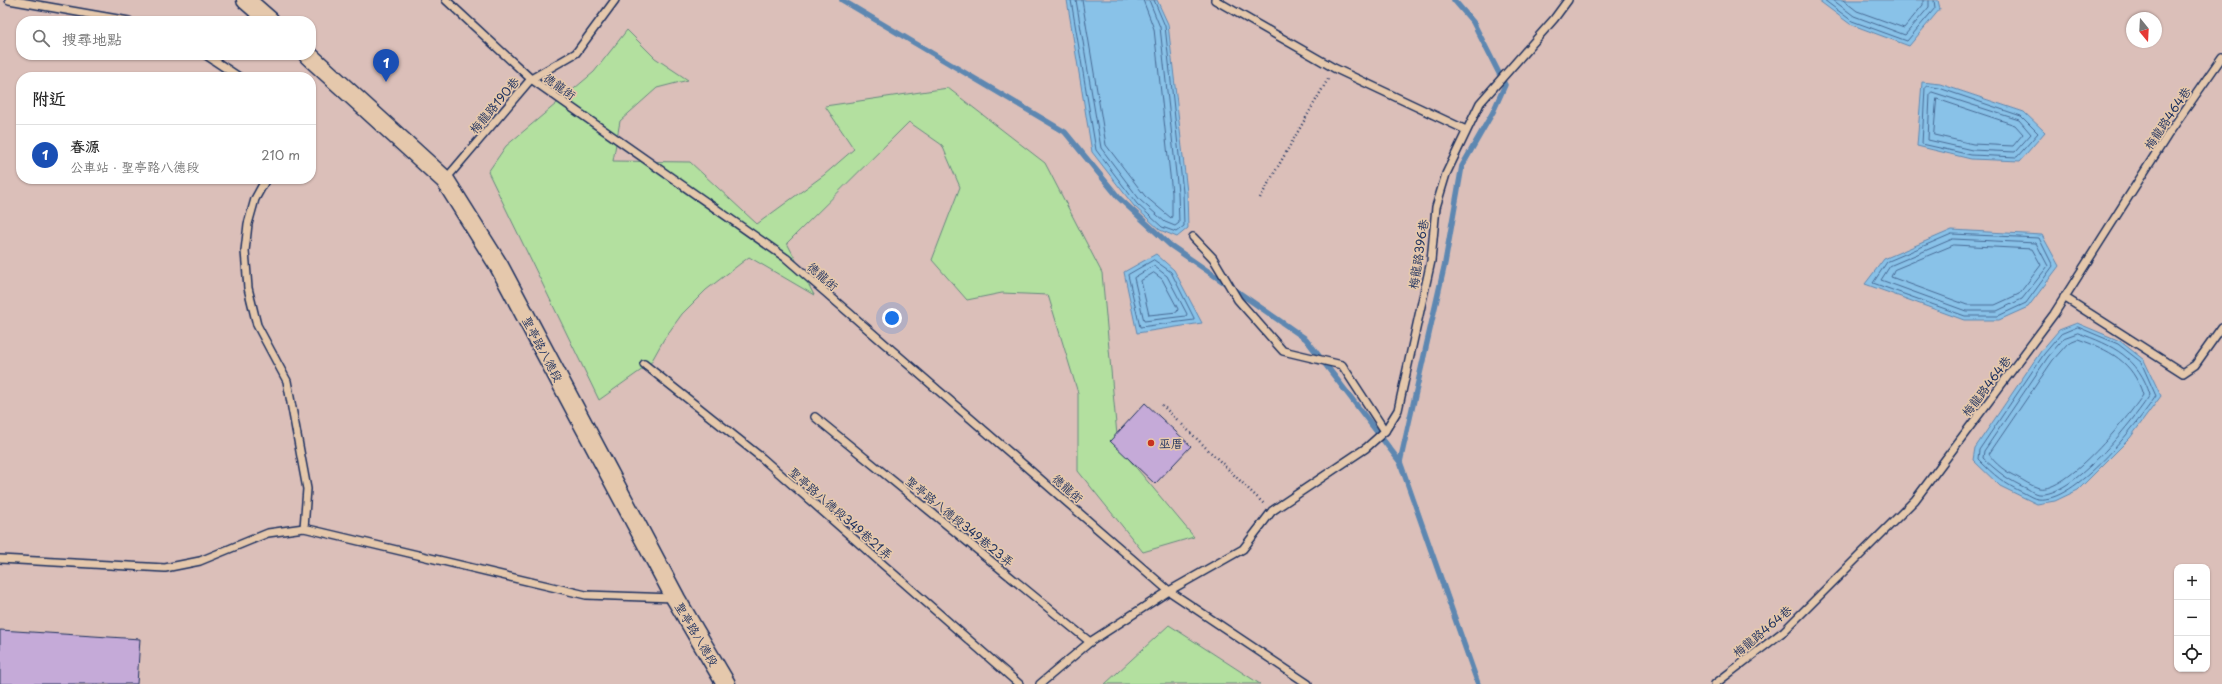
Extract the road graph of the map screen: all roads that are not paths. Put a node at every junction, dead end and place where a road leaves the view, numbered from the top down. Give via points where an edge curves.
1 (9, 0) edge
2 (246, 0) edge
3 (446, 0) edge
4 (615, 0) edge
5 (1215, 0) edge
6 (1568, 0) edge
7 (100, 16) edge
8 (264, 16) edge
9 (2222, 57) edge
10 (214, 60) edge
11 (314, 60) edge
12 (232, 72) edge
13 (531, 79) junction
14 (1466, 130) junction
15 (445, 180) junction
16 (263, 184) edge
17 (1193, 237) dead end
18 (2064, 297) junction
19 (2222, 327) edge
20 (644, 364) dead end
21 (815, 417) dead end
22 (1385, 431) junction
23 (304, 528) junction
24 (0, 558) edge
25 (1169, 591) junction
26 (676, 598) junction
27 (1090, 642) junction
28 (726, 684) edge
29 (1019, 684) edge
30 (1040, 684) edge
31 (1308, 684) edge
32 (1715, 684) edge

1 - 7 lane
2 - 8 street
3 - 13 lane, 德龍街
4 - 13 lane, 梅龍路190巷 via 576,53
5 - 14 lane via 1334,68
6 - 14 lane, 梅龍路396巷 via 1480,104
9 - 18 lane, 梅龍路464巷 via 2167,136
10 - 12 lane
11 - 15 street, 聖亭路八德段
13 - 15 lane, 梅龍路190巷
13 - 25 lane, 德龍街 via 786,258
14 - 22 lane, 梅龍路396巷 via 1446,174 1436,207 1431,261 1398,410
15 - 26 street, 聖亭路八德段 via 499,266
16 - 23 lane via 255,199 248,224 245,251 248,288 257,324 287,381 307,489
17 - 22 lane via 1213,258 1238,300 1282,351 1342,365
18 - 19 lane via 2183,373 2195,365
18 - 32 lane, 梅龍路464巷 via 1915,500 1784,631
20 - 29 lane, 聖亭路八德段349巷21弄 via 762,458
21 - 27 lane, 聖亭路八德段349巷23弄
22 - 25 lane, 梅龍路396巷 via 1366,448 1272,511 1243,549
23 - 24 lane via 268,533 200,561 165,568
23 - 26 lane via 586,595
25 - 27 lane, 梅龍路396巷
25 - 31 lane, 德龍街
26 - 28 street, 聖亭路八德段
27 - 30 lane, 梅龍路396巷

